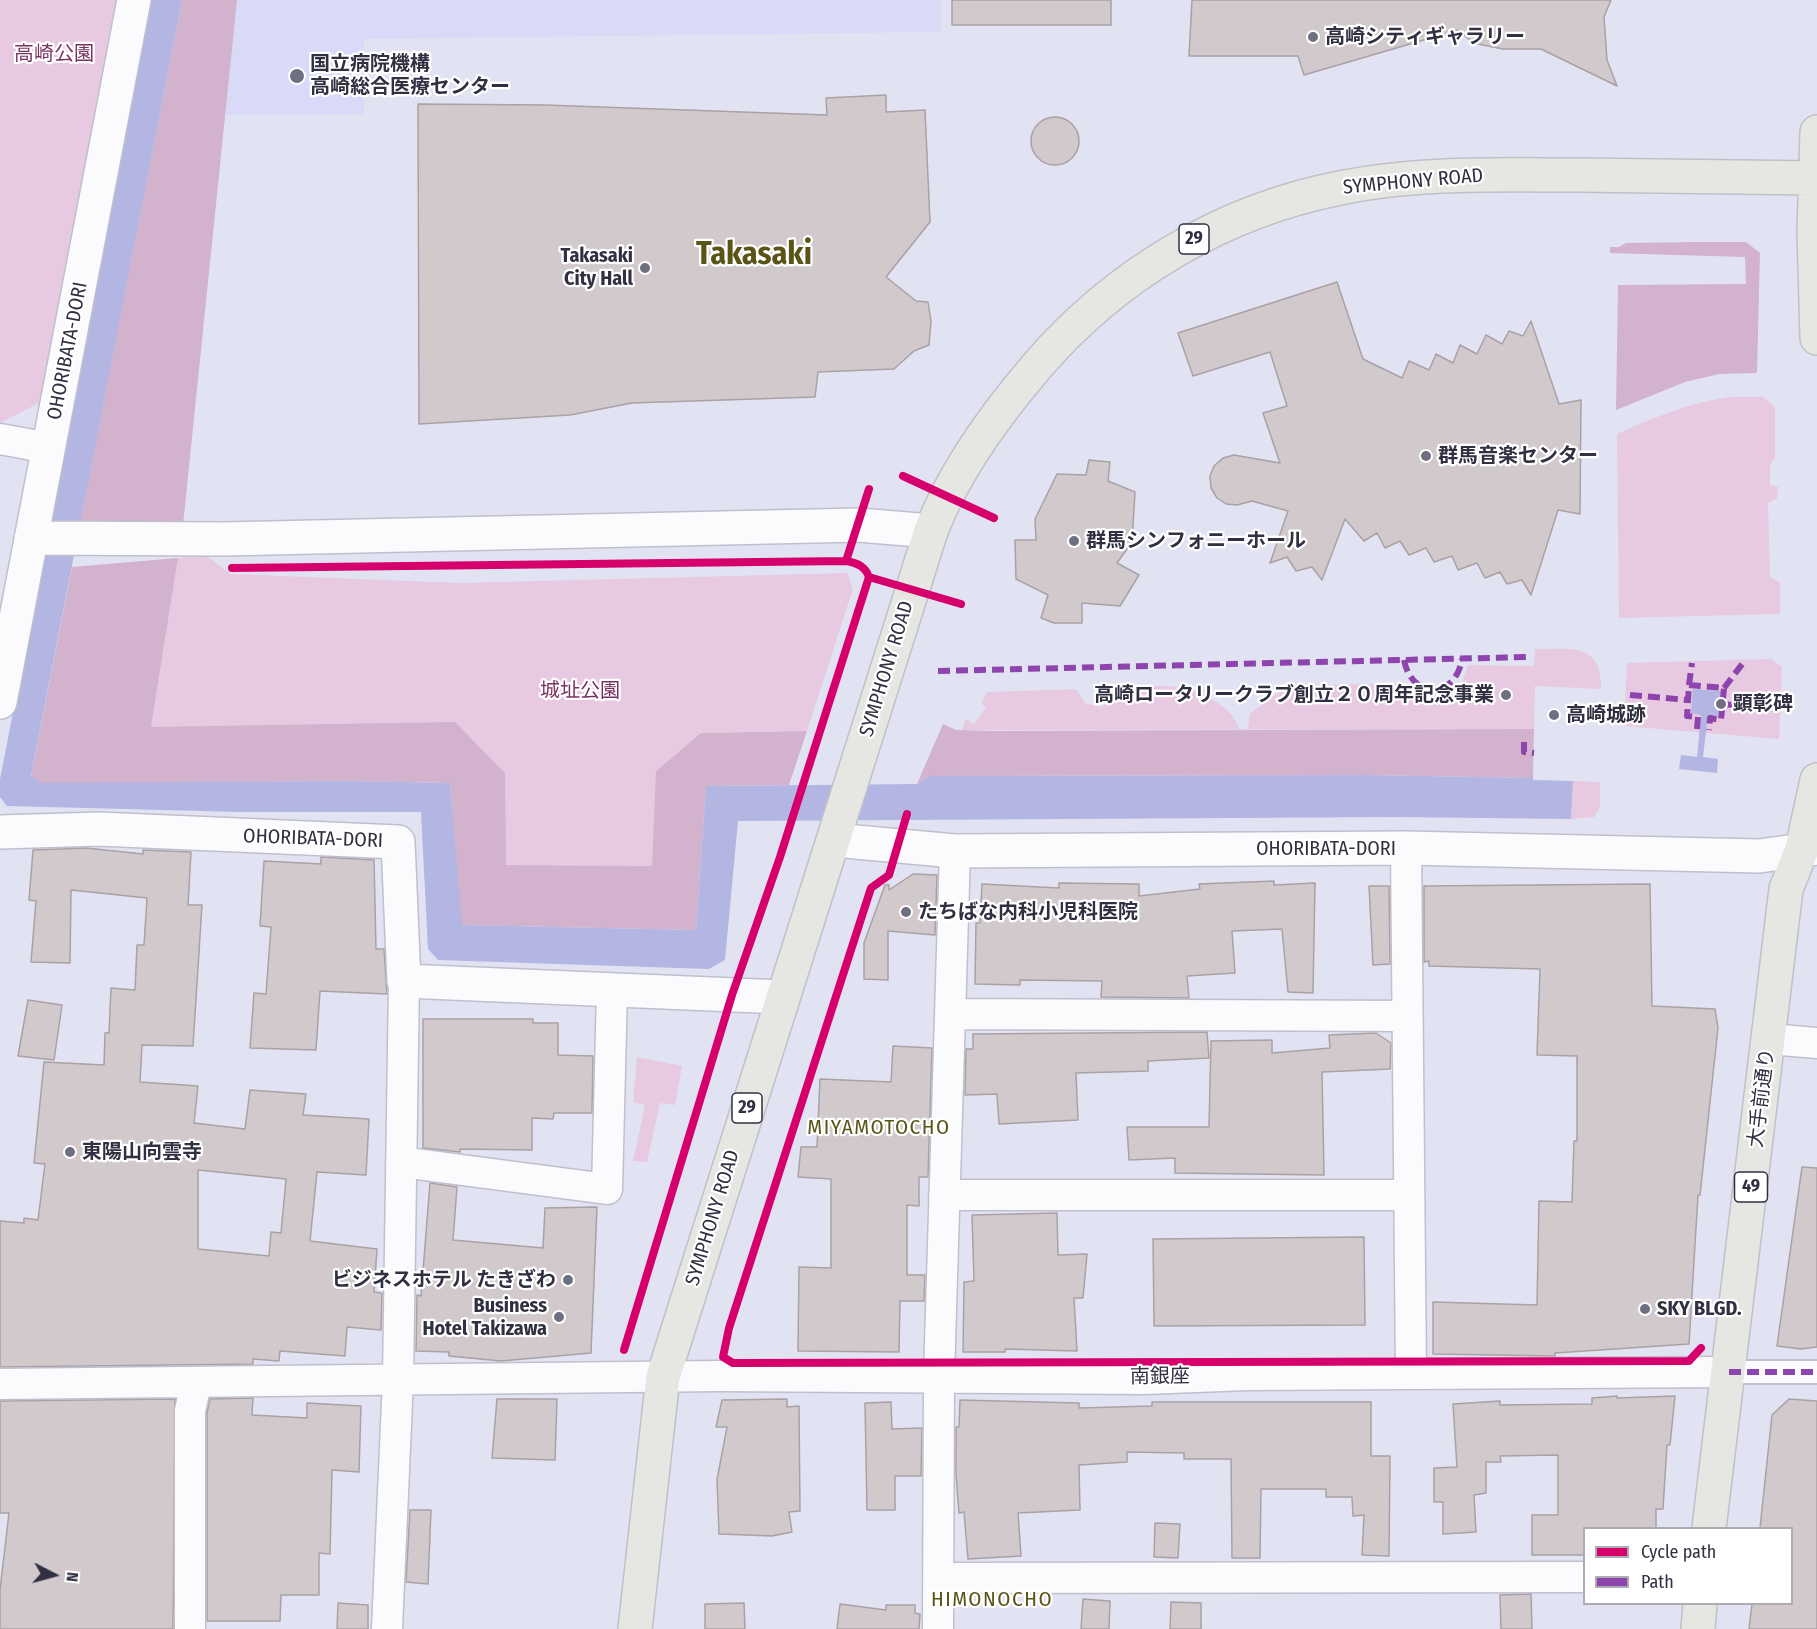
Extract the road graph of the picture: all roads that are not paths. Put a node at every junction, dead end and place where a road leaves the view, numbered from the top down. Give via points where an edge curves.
1 (134, 0) edge
2 (1817, 132) edge
3 (1816, 178) edge
4 (1817, 338) edge
5 (0, 439) edge
6 (49, 448) junction
7 (931, 531) junction
8 (38, 538) junction
9 (0, 702) edge
10 (1817, 780) edge
11 (0, 832) edge
12 (834, 840) junction
13 (1406, 848) junction
14 (1809, 848) edge
15 (955, 851) junction
16 (404, 981) junction
17 (612, 990) junction
18 (782, 997) junction
19 (950, 1014) junction
20 (1407, 1016) junction
21 (1769, 1039) junction
22 (1817, 1043) edge
23 (401, 1162) junction
24 (944, 1195) junction
25 (1408, 1195) junction
26 (1729, 1371) junction
27 (1817, 1372) edge
28 (1411, 1374) junction
29 (939, 1376) junction
30 (663, 1377) junction
31 (398, 1379) junction
32 (196, 1383) junction
33 (0, 1384) edge
34 (1709, 1527) edge
35 (1583, 1576) edge
36 (939, 1578) junction
37 (1700, 1605) edge
38 (190, 1629) edge
39 (387, 1629) edge
40 (635, 1629) edge
41 (938, 1629) edge
42 (1698, 1629) edge

1 - 6 street, OHORIBATA-DORI
2 - 3 main road
3 - 4 main road
3 - 7 main road, SYMPHONY ROAD / 29 via 1486,175 1410,180 1339,188 1241,217 1155,261 1113,291 1059,339 1015,391 944,496
5 - 6 street
6 - 8 street, OHORIBATA-DORI
7 - 8 street via 859,525 224,539
7 - 12 main road, SYMPHONY ROAD / 29
8 - 9 street, OHORIBATA-DORI
10 - 14 main road, 49
11 - 16 street, OHORIBATA-DORI via 99,829 398,843
12 - 15 street, OHORIBATA-DORI
12 - 18 main road, SYMPHONY ROAD / 29
13 - 14 street, OHORIBATA-DORI via 1759,855
13 - 15 street, OHORIBATA-DORI
13 - 20 street
14 - 21 main road, 大手前通り / 49 via 1786,889
15 - 19 street
16 - 17 street
16 - 23 street
17 - 18 street
17 - 23 street via 606,1189
18 - 30 main road, SYMPHONY ROAD / 29
19 - 20 street
19 - 24 street
20 - 25 street
21 - 22 street
21 - 26 main road, 大手前通り / 49
23 - 31 street
24 - 25 street
24 - 29 street
25 - 28 street
26 - 27 street
26 - 28 street, 南銀座
26 - 34 main road, 大手前通り / 49
28 - 29 street, 南銀座 via 1144,1379
29 - 30 street, 南銀座
29 - 36 street
30 - 31 street, 南銀座
30 - 40 main road, SYMPHONY ROAD / 29
31 - 32 street, 南銀座
31 - 39 street
32 - 33 street, 南銀座
32 - 38 street via 189,1411
35 - 36 street
36 - 41 street
37 - 42 main road

